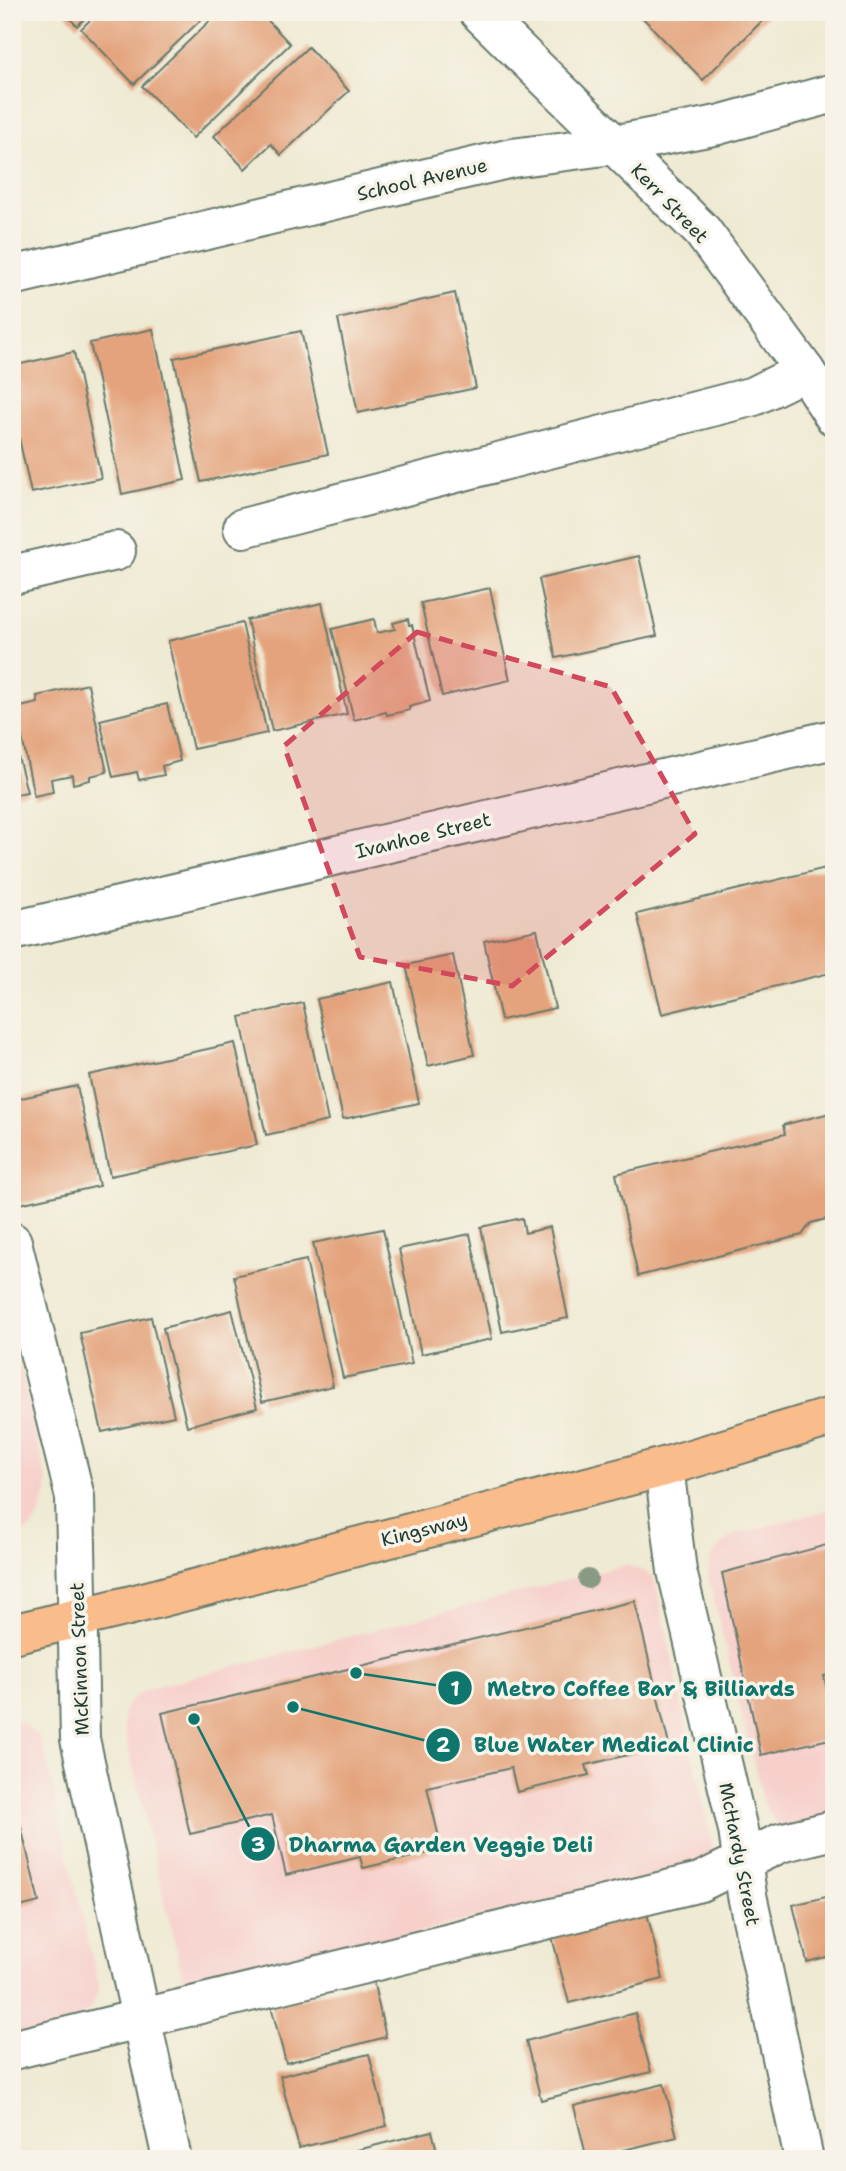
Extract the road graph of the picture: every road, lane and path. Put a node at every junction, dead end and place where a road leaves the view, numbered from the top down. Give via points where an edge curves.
1 (480, 12) edge
2 (834, 93) edge
3 (613, 145) junction
4 (12, 276) edge
5 (805, 371) junction
6 (834, 415) edge
7 (243, 528) dead end
8 (116, 551) dead end
9 (12, 575) edge
10 (834, 738) edge
11 (12, 931) edge
12 (12, 1242) edge
13 (834, 1416) edge
14 (664, 1467) junction
15 (78, 1618) junction
16 (12, 1634) edge
17 (834, 1830) edge
18 (743, 1862) junction
19 (142, 2018) junction
20 (12, 2050) edge
21 (172, 2159) edge
22 (804, 2159) edge

1 - 3 street, Kerr Street
2 - 3 street, School Avenue via 718,125
3 - 4 street, School Avenue via 512,158
3 - 5 street, Kerr Street via 702,231
5 - 6 street, Kerr Street
5 - 7 street via 754,396
8 - 9 street
10 - 11 street, Ivanhoe Street
12 - 15 street, McKinnon Street via 72,1478
13 - 14 main road, Kingsway
14 - 15 main road, Kingsway
14 - 18 street, McHardy Street via 677,1572
15 - 16 main road, Kingsway
15 - 19 street, McKinnon Street via 80,1740
17 - 18 street via 780,1843
18 - 19 street via 700,1882
18 - 22 street, McHardy Street
19 - 20 street
19 - 21 street, McKinnon Street

